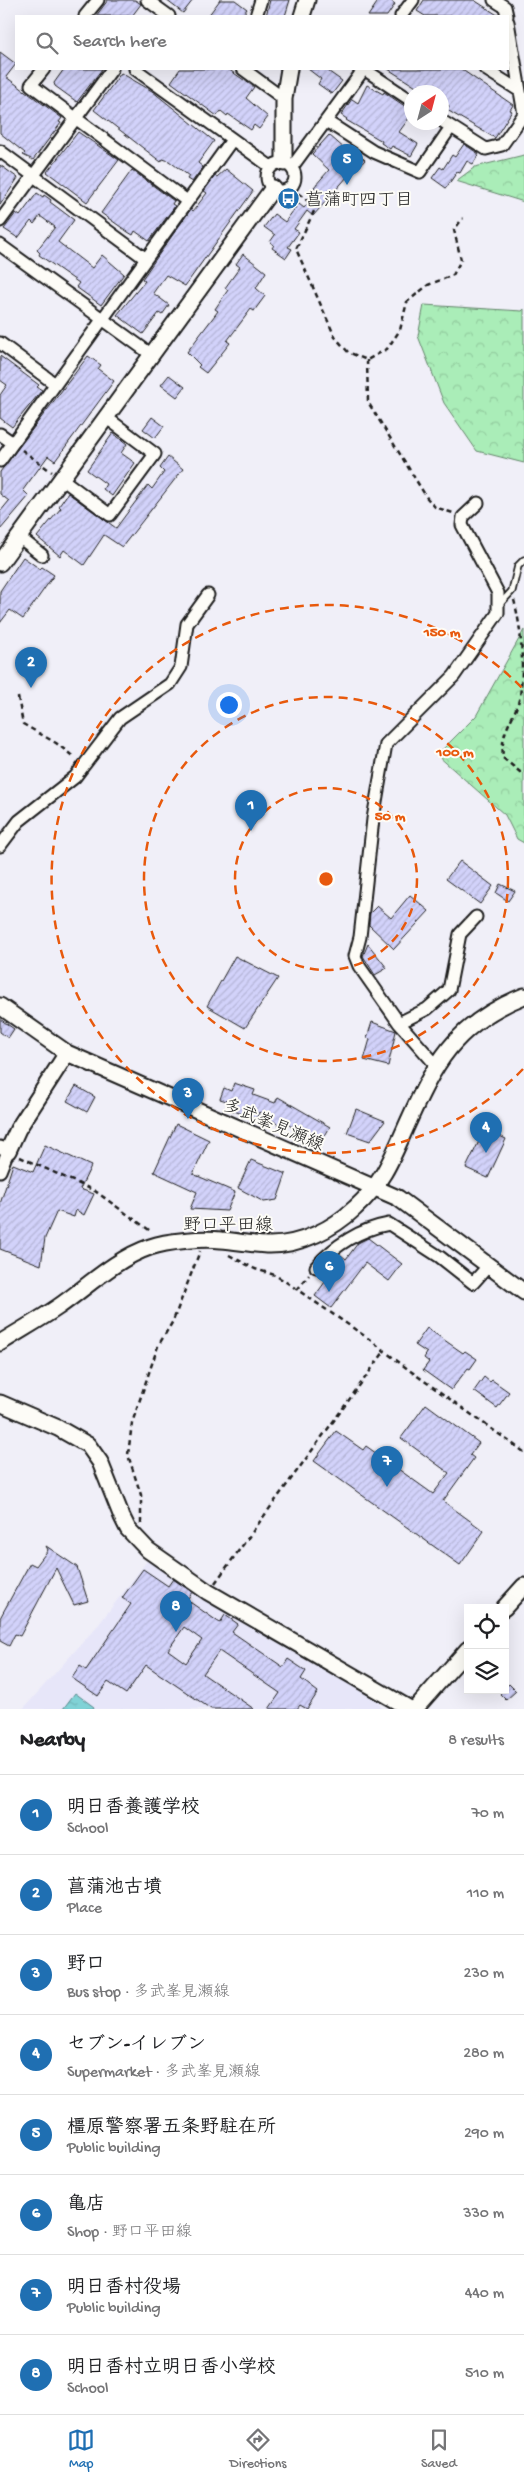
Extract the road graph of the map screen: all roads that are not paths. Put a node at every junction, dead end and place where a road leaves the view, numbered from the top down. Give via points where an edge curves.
1 (98, 0) edge
2 (147, 0) edge
3 (307, 0) edge
4 (413, 0) edge
5 (494, 0) edge
6 (258, 1) edge
7 (153, 12) edge
8 (86, 15) edge
9 (256, 15) edge
10 (302, 15) edge
11 (403, 15) edge
12 (507, 15) edge
13 (509, 28) edge
14 (43, 70) edge
15 (111, 70) edge
16 (136, 70) edge
17 (244, 70) edge
18 (289, 70) edge
19 (363, 70) edge
20 (366, 70) edge
21 (487, 70) edge
22 (520, 91) junction
23 (404, 96) edge
24 (284, 99) junction
25 (75, 118) junction
26 (326, 121) junction
27 (449, 126) edge
28 (443, 130) edge
29 (232, 140) junction
30 (0, 151) edge
31 (282, 166) junction
32 (33, 176) junction
33 (273, 188) junction
34 (187, 201) junction
35 (0, 221) edge
36 (0, 244) edge
37 (146, 259) junction
38 (102, 319) junction
39 (0, 343) edge
40 (152, 355) junction
41 (55, 384) junction
42 (106, 418) junction
43 (0, 434) edge
44 (13, 443) junction
45 (0, 460) edge
46 (62, 479) junction
47 (478, 504) dead end
48 (19, 537) junction
49 (42, 555) dead end
50 (524, 560) edge
51 (0, 563) edge
52 (208, 595) dead end
53 (498, 606) junction
54 (0, 846) edge
55 (476, 918) dead end
56 (524, 996) edge
57 (0, 1006) edge
58 (398, 1023) junction
59 (67, 1052) junction
60 (436, 1065) junction
61 (4, 1149) edge
62 (0, 1171) edge
63 (376, 1188) junction
64 (489, 1265) junction
65 (316, 1266) road end
66 (524, 1292) edge
67 (0, 1343) edge
68 (0, 1403) edge
69 (524, 1586) edge
70 (508, 1604) edge
71 (464, 1654) edge
72 (410, 1709) edge
73 (415, 1709) edge

1 - 8 street
2 - 7 street
3 - 10 street
4 - 11 street
5 - 12 street via 505,7
6 - 9 street
13 - 22 street
14 - 25 street via 31,86
15 - 25 street
16 - 29 street
17 - 24 street
18 - 24 street
19 - 26 street
20 - 23 street
21 - 22 street
22 - 27 street via 524,114 502,145 486,149
24 - 31 street
25 - 32 street
25 - 34 street
26 - 28 street via 374,152 420,172
26 - 31 street
29 - 31 street
29 - 34 street
30 - 32 street
31 - 33 street via 267,176
31 - 33 street via 296,180 291,188 282,191
32 - 35 street
32 - 37 street
33 - 40 street
34 - 37 street
36 - 38 street
37 - 38 street
38 - 40 street
38 - 41 street
39 - 41 street
40 - 42 street
41 - 44 street
42 - 46 street
42 - 46 street via 155,454 110,515
43 - 44 street
44 - 45 street
46 - 48 street
47 - 53 street via 463,517 462,525 498,593
48 - 49 street
48 - 51 street
50 - 53 lane via 518,566 512,591
52 - 54 street via 187,624 181,667 170,684 120,718 75,777 20,822
53 - 58 street via 498,613 454,676 386,744 355,956
55 - 58 street via 460,934 449,990 427,1009
56 - 60 street, 野口平田線 via 467,1028
57 - 59 street, 多武峯見瀬線
58 - 60 street
59 - 61 street
59 - 63 street, 多武峯見瀬線
60 - 63 street, 野口平田線
61 - 62 street
63 - 64 street, 多武峯見瀬線 via 398,1198
63 - 67 street, 野口平田線 via 354,1210 308,1238 271,1245 218,1239 150,1247 109,1268 58,1308
64 - 65 street via 473,1283 389,1224 369,1228 329,1252
64 - 66 street, 多武峯見瀬線
68 - 72 street via 88,1445 100,1462 122,1518 148,1550 208,1592
69 - 70 street
71 - 73 street

